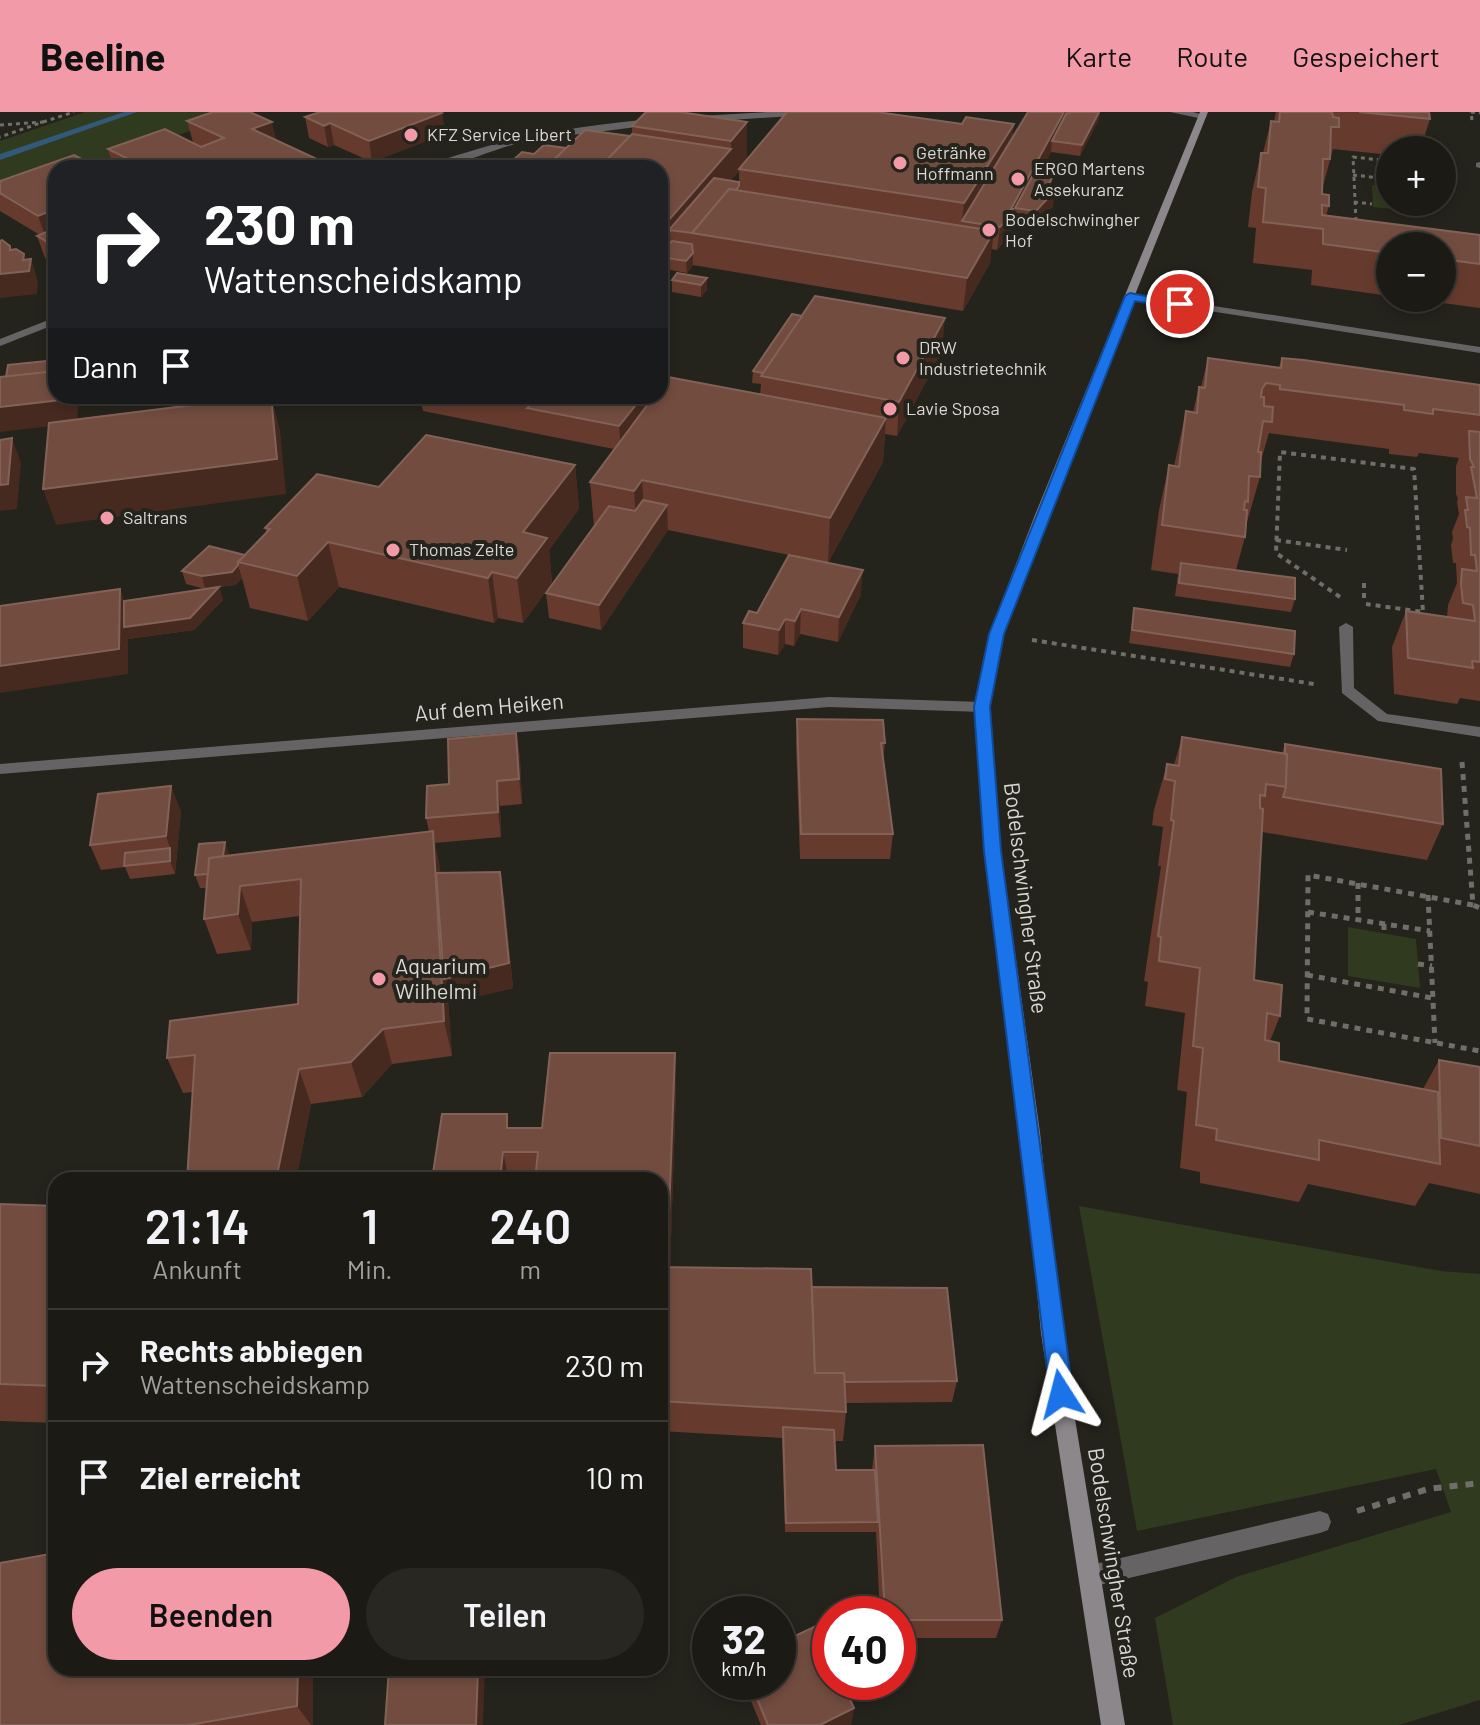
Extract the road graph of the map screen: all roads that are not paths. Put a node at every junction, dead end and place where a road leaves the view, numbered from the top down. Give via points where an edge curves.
1 (807, 112) edge
2 (1174, 112) edge
3 (1204, 114) edge
4 (686, 120) edge
5 (661, 122) edge
6 (455, 160) edge
7 (1130, 296) junction
8 (48, 323) edge
9 (0, 343) edge
10 (1480, 350) edge
11 (1346, 627) road end
12 (982, 707) junction
13 (1480, 732) edge
14 (0, 769) edge
15 (1320, 1522) road end
16 (1091, 1576) junction
17 (1113, 1725) edge

1 - 4 street
2 - 3 street
3 - 7 street, Bodelschwingher Straße
5 - 6 street via 551,133
7 - 10 street
7 - 12 street, Bodelschwingher Straße via 996,634
8 - 9 street
11 - 13 street via 1347,690 1383,718
12 - 14 street, Auf dem Heiken via 829,702
12 - 16 street, Bodelschwingher Straße via 993,851 1031,1133 1051,1333
15 - 16 street
16 - 17 street, Bodelschwingher Straße

